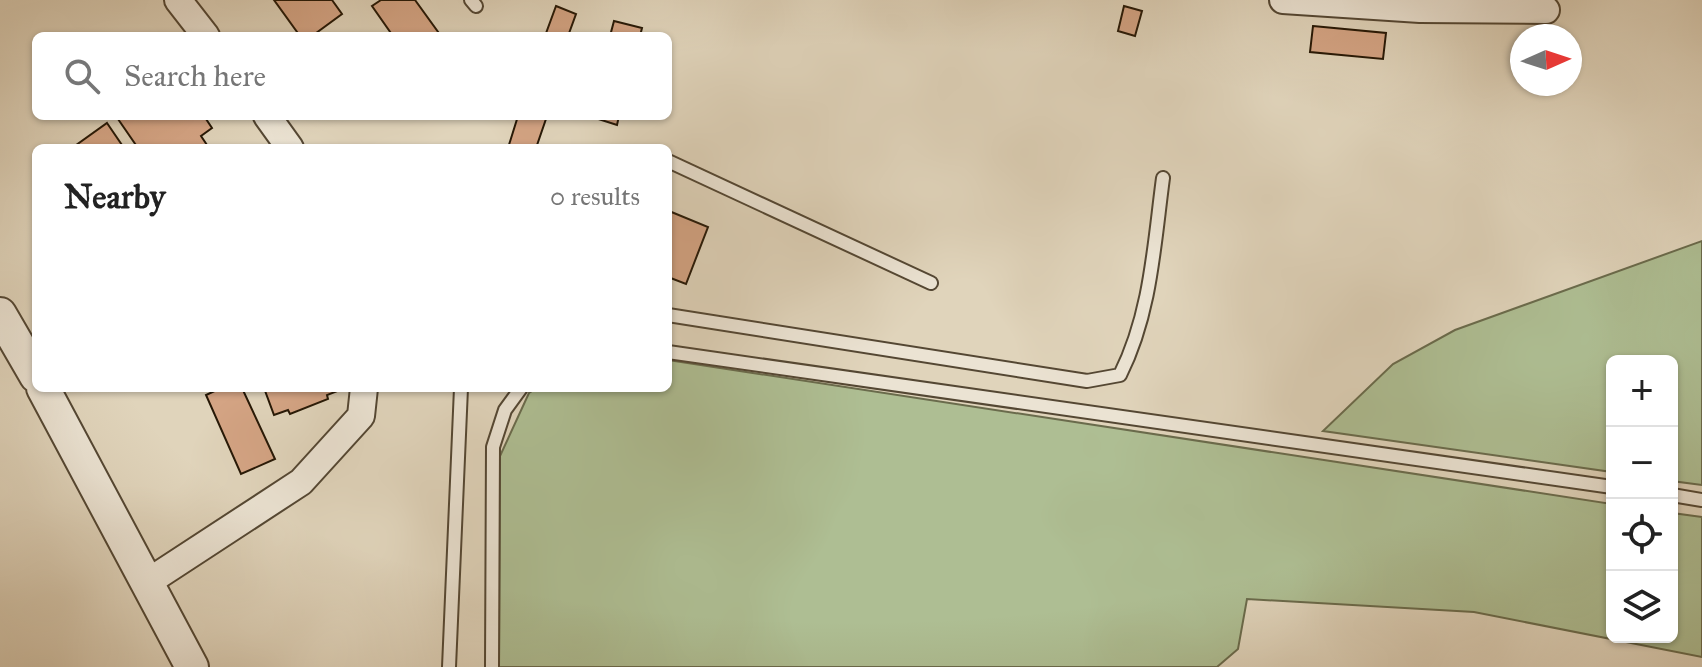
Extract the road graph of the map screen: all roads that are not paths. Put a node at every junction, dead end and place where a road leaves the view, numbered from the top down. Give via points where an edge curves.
1 (178, 0) edge
2 (1283, 0) edge
3 (1546, 10) dead end
4 (203, 32) edge
5 (270, 120) edge
6 (287, 144) edge
7 (672, 163) edge
8 (1163, 178) dead end
9 (931, 283) dead end
10 (0, 314) edge
11 (672, 316) edge
12 (672, 353) edge
13 (32, 369) edge
14 (45, 392) edge
15 (364, 392) edge
16 (461, 392) edge
17 (518, 392) edge
18 (1606, 486) edge
19 (1678, 496) edge
20 (1702, 500) edge
21 (148, 582) junction
22 (192, 667) edge
23 (449, 667) edge
24 (492, 667) edge

1 - 4 street
2 - 3 street
5 - 6 street
7 - 9 lane
8 - 11 lane via 1147,302 1120,375 1087,381
10 - 13 street
12 - 18 lane
14 - 21 street
15 - 21 street via 361,416 301,482
16 - 23 lane
17 - 24 lane via 505,410 493,447
19 - 20 lane
21 - 22 street

